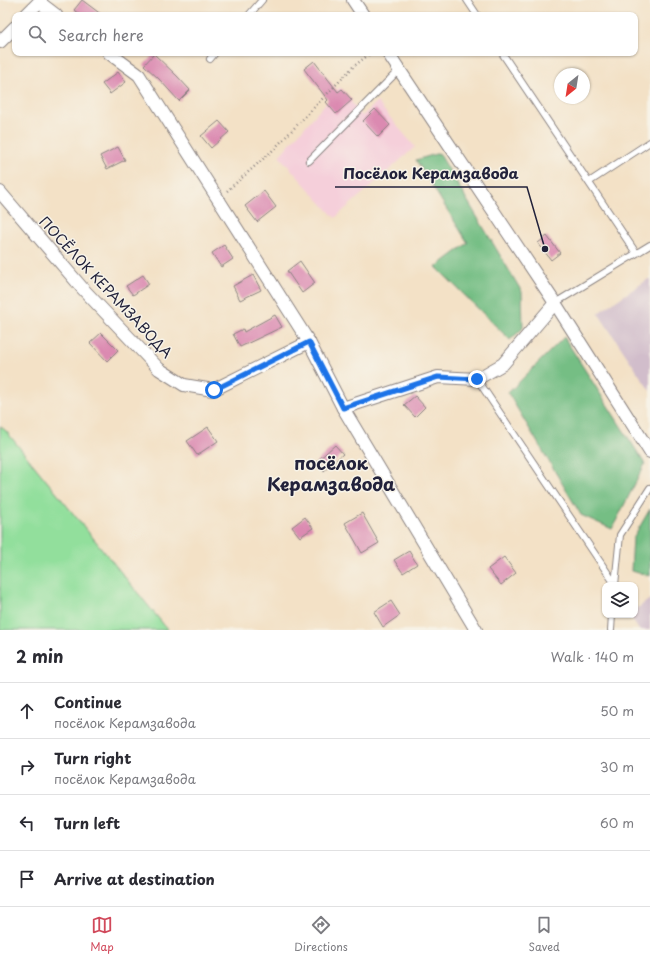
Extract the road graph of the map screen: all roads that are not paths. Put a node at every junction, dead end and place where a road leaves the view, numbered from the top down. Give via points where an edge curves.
1 (262, 0) edge
2 (353, 0) edge
3 (467, 0) edge
4 (40, 1) edge
5 (29, 12) edge
6 (53, 12) edge
7 (252, 12) edge
8 (361, 12) edge
9 (475, 12) edge
10 (12, 30) edge
11 (0, 42) edge
12 (113, 56) edge
13 (212, 56) edge
14 (390, 56) edge
15 (504, 56) edge
16 (210, 59) dead end
17 (399, 70) junction
18 (650, 142) edge
19 (309, 161) dead end
20 (589, 182) junction
21 (0, 192) edge
22 (650, 245) edge
23 (636, 253) junction
24 (555, 303) junction
25 (309, 342) junction
26 (477, 379) junction
27 (343, 408) junction
28 (650, 452) edge
29 (650, 488) edge
30 (614, 582) edge
31 (615, 582) edge
32 (612, 618) edge
33 (476, 630) edge
34 (610, 630) edge

1 - 7 lane
2 - 8 street
3 - 9 lane
4 - 5 street
4 - 6 street
10 - 11 street
12 - 25 street via 139,75
13 - 16 lane
14 - 17 street
15 - 20 lane
17 - 19 lane
17 - 24 street
18 - 20 lane
20 - 23 lane
21 - 25 street, ПОСЁЛОК КЕРАМЗАВОДА via 159,369 184,385 214,390
22 - 23 lane
23 - 24 lane
24 - 26 street via 503,364
24 - 28 street
25 - 27 street
26 - 27 street via 438,377
26 - 30 lane
27 - 33 street
29 - 31 lane via 620,535
32 - 34 lane

